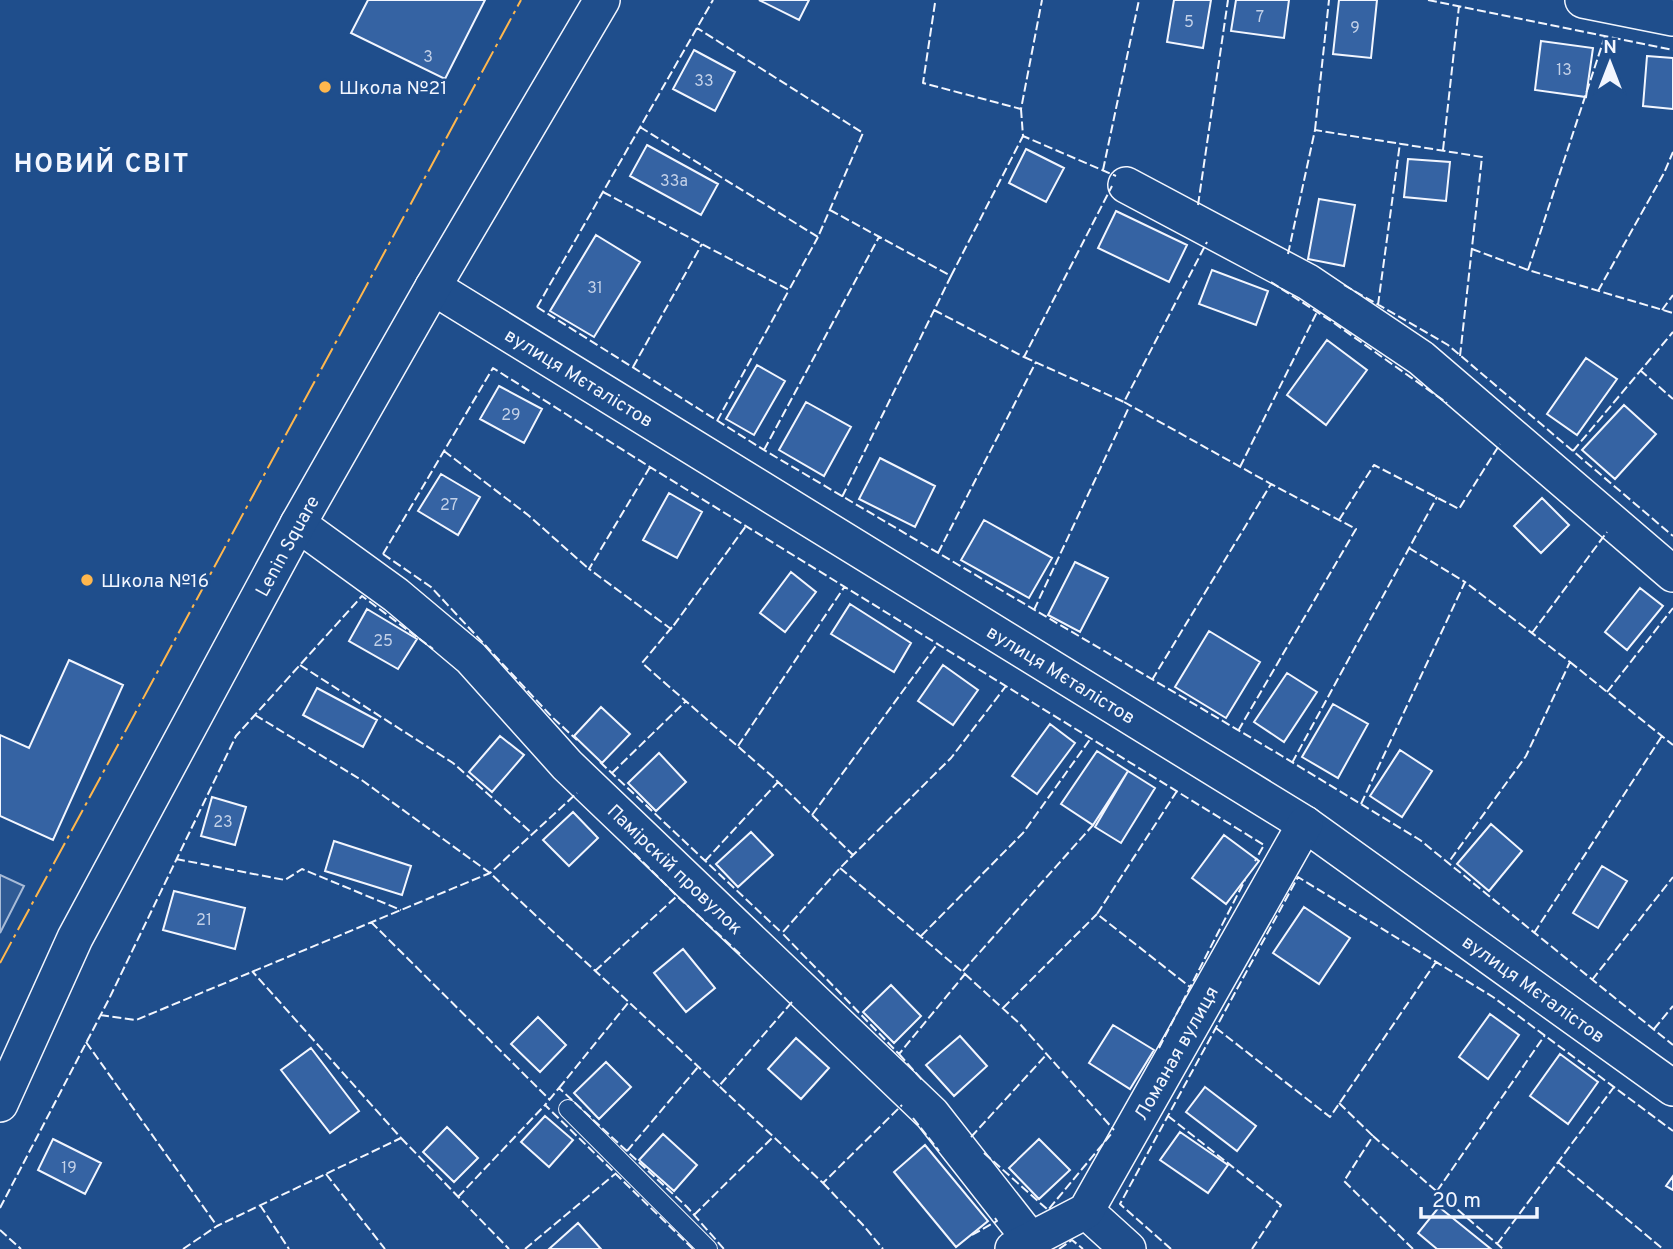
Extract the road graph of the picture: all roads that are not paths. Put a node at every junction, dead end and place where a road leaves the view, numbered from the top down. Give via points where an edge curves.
1 (602, 0) edge
2 (1583, 0) edge
3 (1673, 18) edge
4 (1126, 185) dead end
5 (433, 288) junction
6 (298, 524) junction
7 (1673, 574) edge
8 (1306, 824) junction
9 (1673, 1088) edge
10 (0, 1104) edge
11 (568, 1109) dead end
12 (1086, 1211) junction
13 (1022, 1244) edge
14 (708, 1249) edge
15 (1128, 1249) edge

1 - 5 street, Lenin Square
2 - 3 street
4 - 7 street via 1308,282 1420,358
5 - 6 street, Lenin Square
5 - 8 street, вулиця Мєталістов
6 - 10 street, Lenin Square via 75,938
6 - 13 street, Памірскій провулок via 396,595 471,658 567,765 932,1114
8 - 9 street, вулиця Мєталістов
8 - 12 street, Ломаная вулиця
11 - 14 lane
12 - 13 street
12 - 15 street

